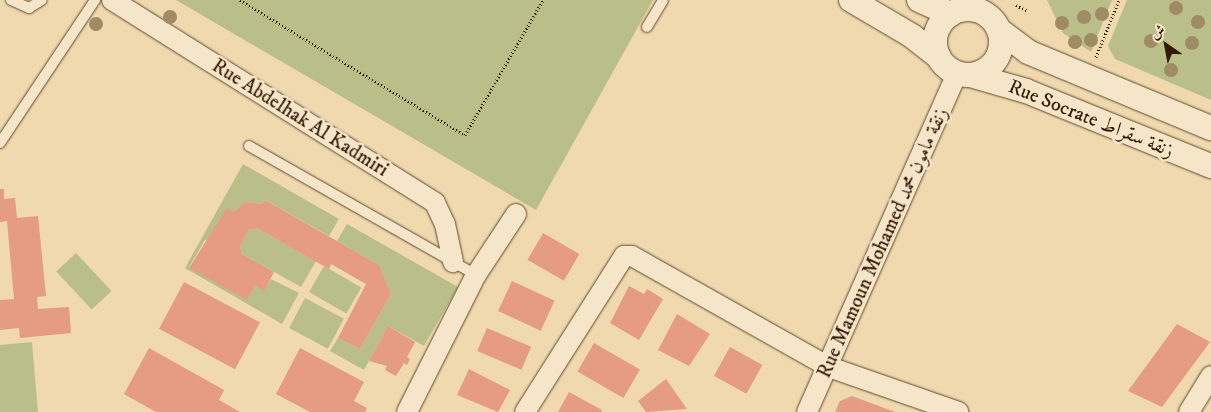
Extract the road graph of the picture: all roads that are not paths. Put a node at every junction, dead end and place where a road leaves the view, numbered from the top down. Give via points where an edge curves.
1 (11, 0) edge
2 (42, 0) edge
3 (95, 0) edge
4 (112, 0) edge
5 (663, 0) edge
6 (850, 0) edge
7 (919, 0) edge
8 (983, 6) edge
9 (951, 14) junction
10 (647, 27) dead end
11 (999, 30) junction
12 (939, 57) junction
13 (963, 74) junction
14 (1211, 128) edge
15 (0, 143) edge
16 (248, 146) dead end
17 (1211, 166) edge
18 (516, 214) dead end
19 (453, 262) junction
20 (476, 275) junction
21 (828, 367) junction
22 (1211, 376) edge
23 (407, 412) edge
24 (525, 412) edge
25 (806, 412) edge
26 (958, 412) edge
27 (1189, 412) edge

1 - 2 lane via 29,8
3 - 15 lane
4 - 19 street, Rue Abdelhak Al Kadmiri via 435,203
5 - 10 lane
6 - 12 street via 912,36
7 - 9 street
8 - 9 street
8 - 11 street
9 - 12 street via 938,30
11 - 13 street via 1002,39 998,57 986,70
11 - 14 street, Rue Socrate زنقة سقراط via 1028,52
12 - 13 street
13 - 17 street, Rue Socrate زنقة سقراط via 1026,91
13 - 21 street, Rue Mamoun Mohamed زنقة مامون محمد
16 - 19 lane
18 - 20 street
19 - 20 lane
20 - 23 street
21 - 24 street via 632,256 624,256
21 - 25 street, Rue Mamoun Mohamed زنقة مامون محمد
21 - 26 street
22 - 27 street

